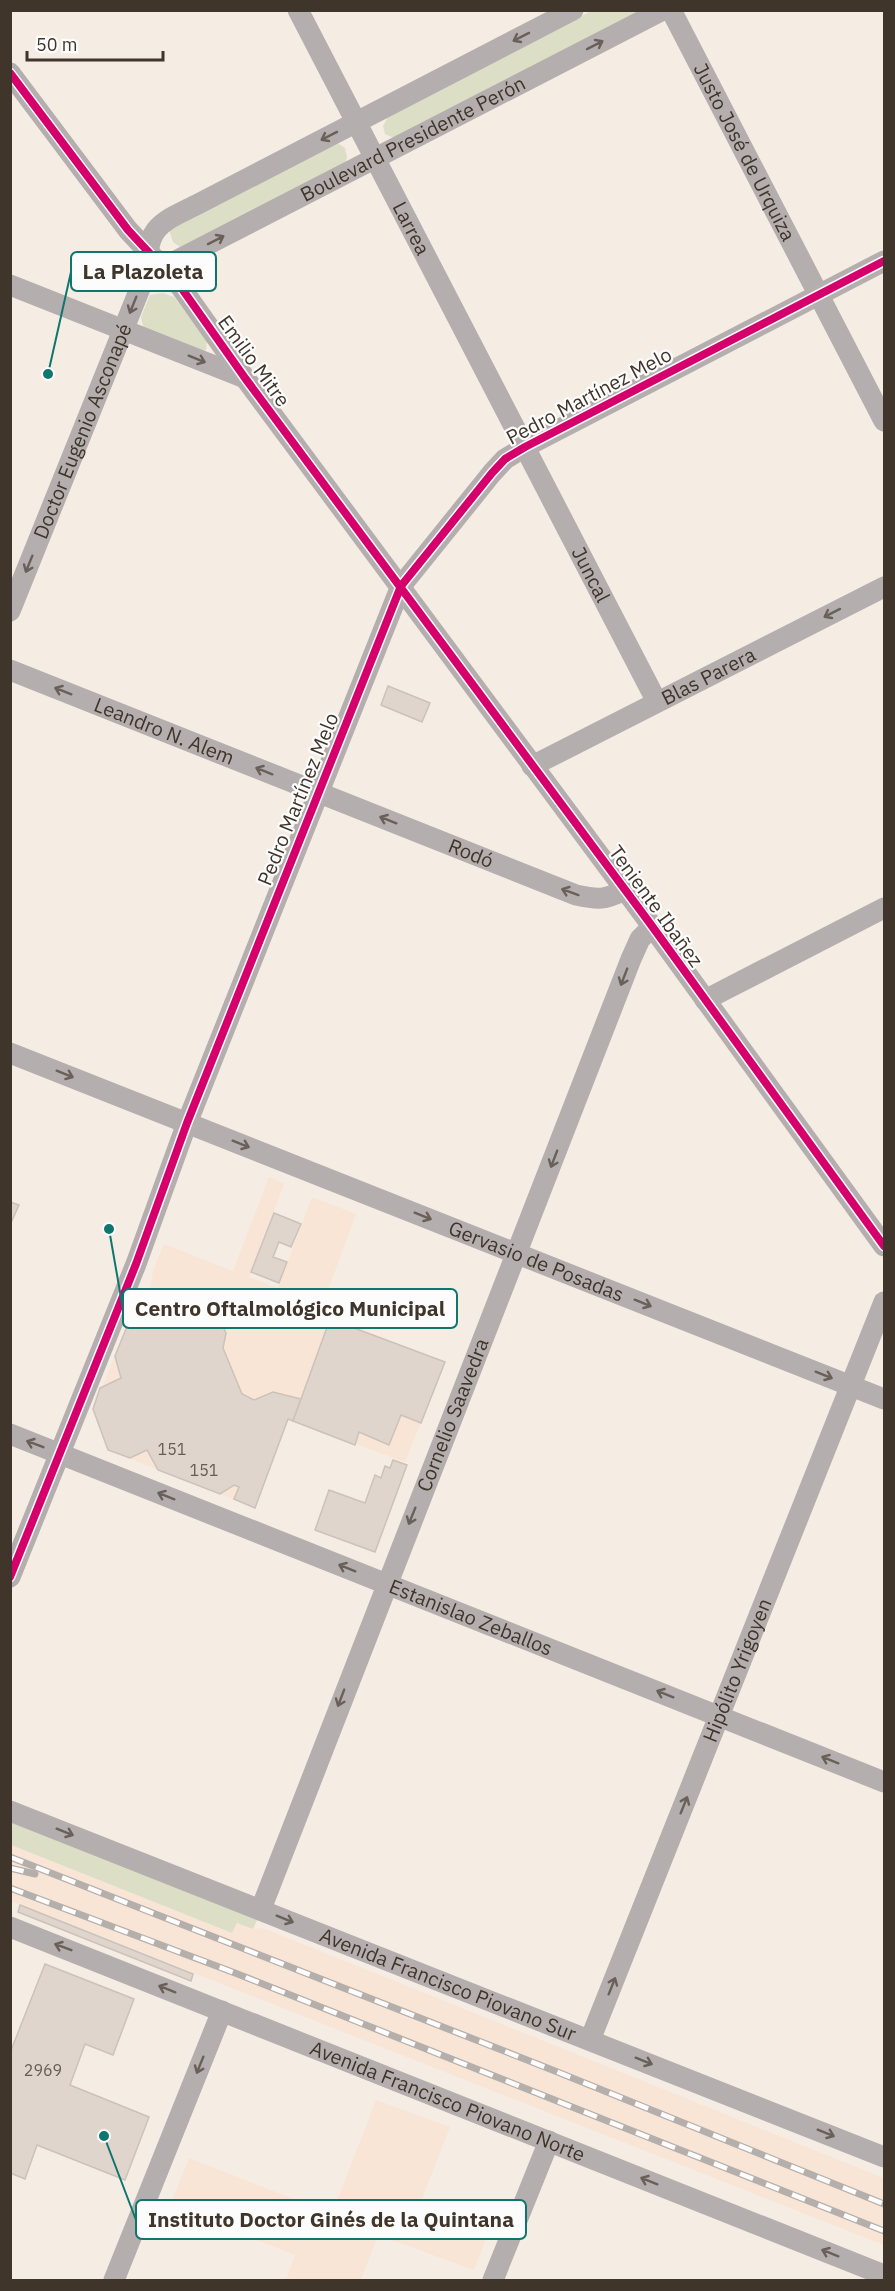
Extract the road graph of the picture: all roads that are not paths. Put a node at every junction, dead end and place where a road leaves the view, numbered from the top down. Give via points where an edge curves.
1 (298, 10) edge
2 (573, 10) edge
3 (663, 10) edge
4 (671, 10) edge
5 (10, 73) edge
6 (356, 122) junction
7 (375, 159) junction
8 (147, 249) junction
9 (885, 261) edge
10 (164, 267) junction
11 (10, 285) edge
12 (819, 295) junction
13 (123, 330) junction
14 (245, 378) junction
15 (885, 421) edge
16 (525, 447) junction
17 (400, 586) junction
18 (885, 587) edge
19 (10, 611) edge
20 (10, 670) edge
21 (657, 702) junction
22 (532, 766) junction
23 (318, 792) junction
24 (625, 890) junction
25 (885, 908) edge
26 (652, 927) junction
27 (705, 1000) junction
28 (10, 1053) edge
29 (187, 1123) junction
30 (885, 1246) edge
31 (517, 1253) junction
32 (885, 1302) edge
33 (851, 1386) junction
34 (885, 1399) edge
35 (10, 1434) edge
36 (59, 1454) junction
37 (10, 1577) edge
38 (385, 1583) junction
39 (720, 1715) junction
40 (885, 1782) edge
41 (10, 1810) edge
42 (261, 1909) junction
43 (10, 1927) edge
44 (222, 2011) junction
45 (590, 2040) junction
46 (549, 2140) junction
47 (885, 2157) edge
48 (885, 2275) edge
49 (114, 2280) edge
50 (493, 2280) edge

1 - 6 street, Larrea
2 -> 6 street, Boulevard Presidente Perón
7 -> 3 street, Boulevard Presidente Perón
4 - 12 street, Justo José de Urquiza
5 - 8 street, Emilio Mitre via 128,230
6 - 7 street, Larrea
6 -> 8 street, Boulevard Presidente Perón via 165,221 154,230
10 -> 7 street, Boulevard Presidente Perón
7 - 16 street, Larrea
8 - 10 street, Emilio Mitre
8 -> 13 street, Doctor Eugenio Asconapé via 147,271
9 - 12 street, Pedro Martínez Melo
10 - 14 street, Emilio Mitre
11 - 13 street
12 - 15 street, Justo José de Urquiza
12 - 16 street, Pedro Martínez Melo
13 -> 14 street
13 -> 19 street, Doctor Eugenio Asconapé
14 - 17 street, Emilio Mitre
16 - 17 street, Pedro Martínez Melo via 492,473
16 - 21 street, Juncal
17 - 22 street, Teniente Ibañez
17 - 23 street, Pedro Martínez Melo
18 -> 21 street, Blas Parera
23 -> 20 street, Leandro N. Alem
21 - 22 street, Blas Parera
22 - 24 street, Teniente Ibañez
24 -> 23 street, Rodó via 606,899 576,895
23 - 29 street, Pedro Martínez Melo
24 - 26 street, Teniente Ibañez
25 - 27 street
26 - 27 street, Teniente Ibañez
26 -> 31 street, Cornelio Saavedra via 640,939
27 - 30 street, Teniente Ibañez
28 -> 29 street, Gervasio de Posadas
29 -> 31 street, Gervasio de Posadas
29 - 36 street, Pedro Martínez Melo
31 -> 33 street, Gervasio de Posadas
31 -> 38 street, Cornelio Saavedra
32 - 33 street, Hipólito Yrigoyen
33 - 34 street, Gervasio de Posadas
33 - 39 street, Hipólito Yrigoyen
36 -> 35 street, Estanislao Zeballos
36 - 37 street, Pedro Martínez Melo
38 -> 36 street, Estanislao Zeballos
39 -> 38 street, Estanislao Zeballos
38 -> 42 street, Cornelio Saavedra
40 -> 39 street, Estanislao Zeballos
45 -> 39 street, Hipólito Yrigoyen
41 -> 42 street, Avenida Francisco Piovano Sur
42 -> 45 street, Avenida Francisco Piovano Sur
44 -> 43 street, Avenida Francisco Piovano Norte
44 - 46 street, Avenida Francisco Piovano Norte
44 -> 49 street
45 -> 47 street, Avenida Francisco Piovano Sur
48 -> 46 street, Avenida Francisco Piovano Norte
46 - 50 street

